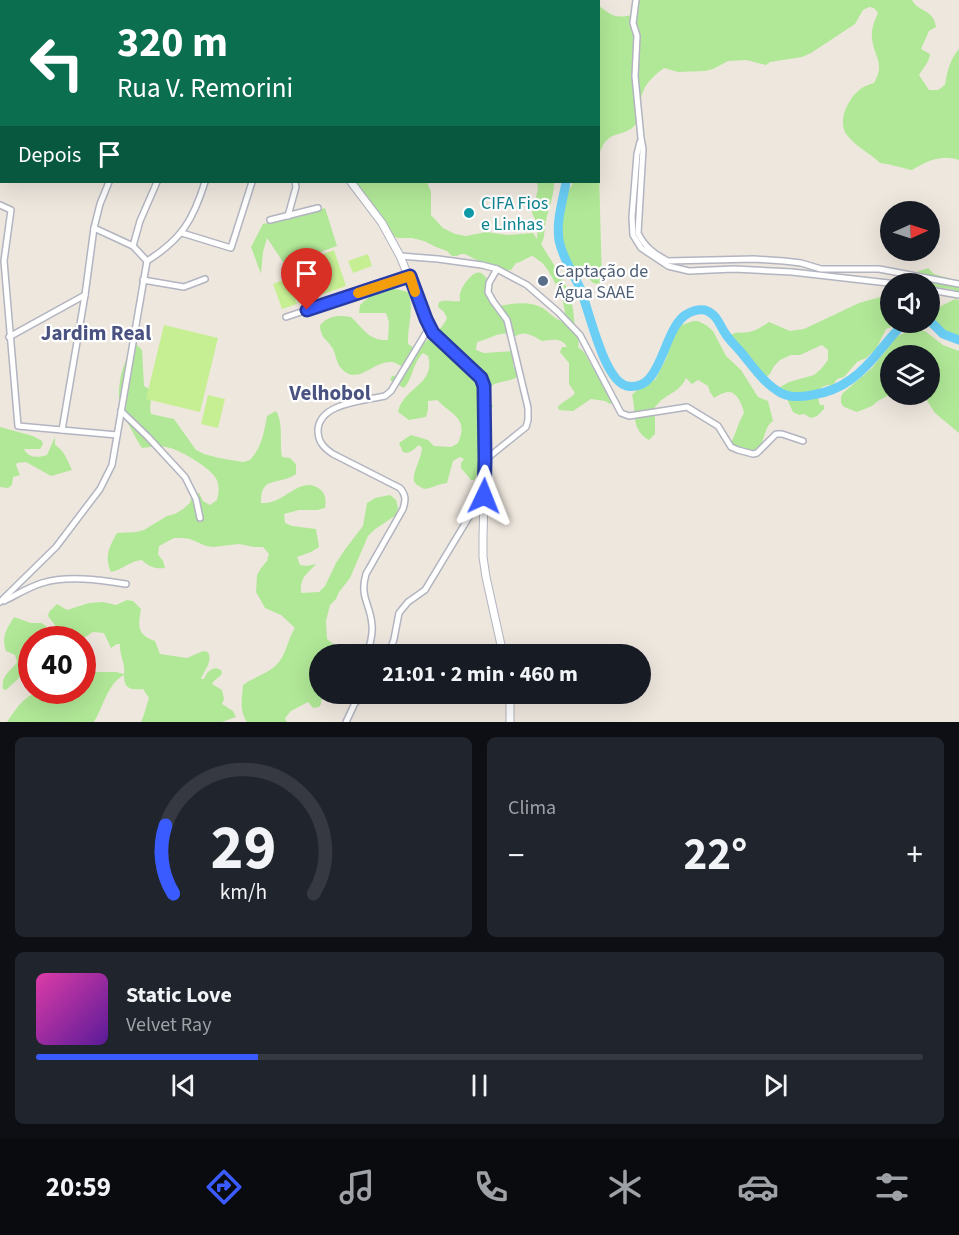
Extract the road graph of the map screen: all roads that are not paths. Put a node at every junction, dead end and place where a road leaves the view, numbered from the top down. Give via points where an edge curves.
1 (636, 0) edge
2 (641, 138) junction
3 (110, 183) edge
4 (157, 183) edge
5 (205, 183) edge
6 (252, 183) edge
7 (296, 183) edge
8 (352, 183) edge
9 (0, 205) edge
10 (318, 208) dead end
11 (288, 216) junction
12 (270, 220) dead end
13 (94, 228) junction
14 (182, 233) junction
15 (212, 233) dead end
16 (209, 241) junction
17 (133, 246) junction
18 (400, 256) junction
19 (147, 261) junction
20 (668, 261) junction
21 (497, 269) junction
22 (677, 269) junction
23 (410, 276) junction
24 (205, 279) dead end
25 (143, 280) junction
26 (880, 282) edge
27 (959, 284) edge
28 (940, 292) edge
29 (85, 295) junction
30 (959, 295) edge
31 (286, 317) dead end
32 (430, 326) junction
33 (9, 337) junction
34 (121, 411) junction
35 (62, 430) junction
36 (117, 435) junction
37 (803, 441) dead end
38 (485, 460) junction
39 (484, 496) junction
40 (200, 518) dead end
41 (126, 584) dead end
42 (0, 603) edge
43 (369, 644) edge
44 (392, 644) edge
45 (501, 644) edge
46 (355, 704) edge
47 (510, 704) edge
48 (346, 722) edge
49 (510, 722) edge

1 - 2 street via 633,23 637,36 635,76
2 - 20 street via 638,233 643,245
2 - 22 street via 633,235 640,248
3 - 13 street
4 - 17 street
5 - 14 street
6 - 16 street via 231,248
7 - 11 street
8 - 18 street via 382,223
9 - 33 street via 11,210 4,261
10 - 11 street
11 - 12 street
13 - 17 street
13 - 29 street
14 - 16 street
14 - 19 street
15 - 16 street
17 - 19 street
18 - 21 street
18 - 23 street
19 - 25 street
20 - 22 street
20 - 27 street via 784,261 821,269 879,269
21 - 37 street via 527,285 580,335 621,413 629,416 687,407 718,426 731,447 753,454 776,434
21 - 38 street via 488,292 507,320 528,420 526,427
22 - 26 street via 792,272
23 - 31 street
23 - 32 street
24 - 25 street via 184,287
25 - 34 street
28 - 30 street
29 - 33 street
29 - 35 street
32 - 38 street via 481,378
32 - 43 street via 391,391 385,396 334,408 325,414 318,430 324,448 405,494 403,509 366,574 363,593 372,625
33 - 35 street via 18,426
34 - 36 street
34 - 40 street via 185,477
35 - 36 street
36 - 42 street via 112,465 100,489 56,548
38 - 39 street
39 - 44 street via 425,590 399,613
39 - 45 street via 486,577
41 - 42 street via 61,579 41,583
46 - 48 street
47 - 49 street

